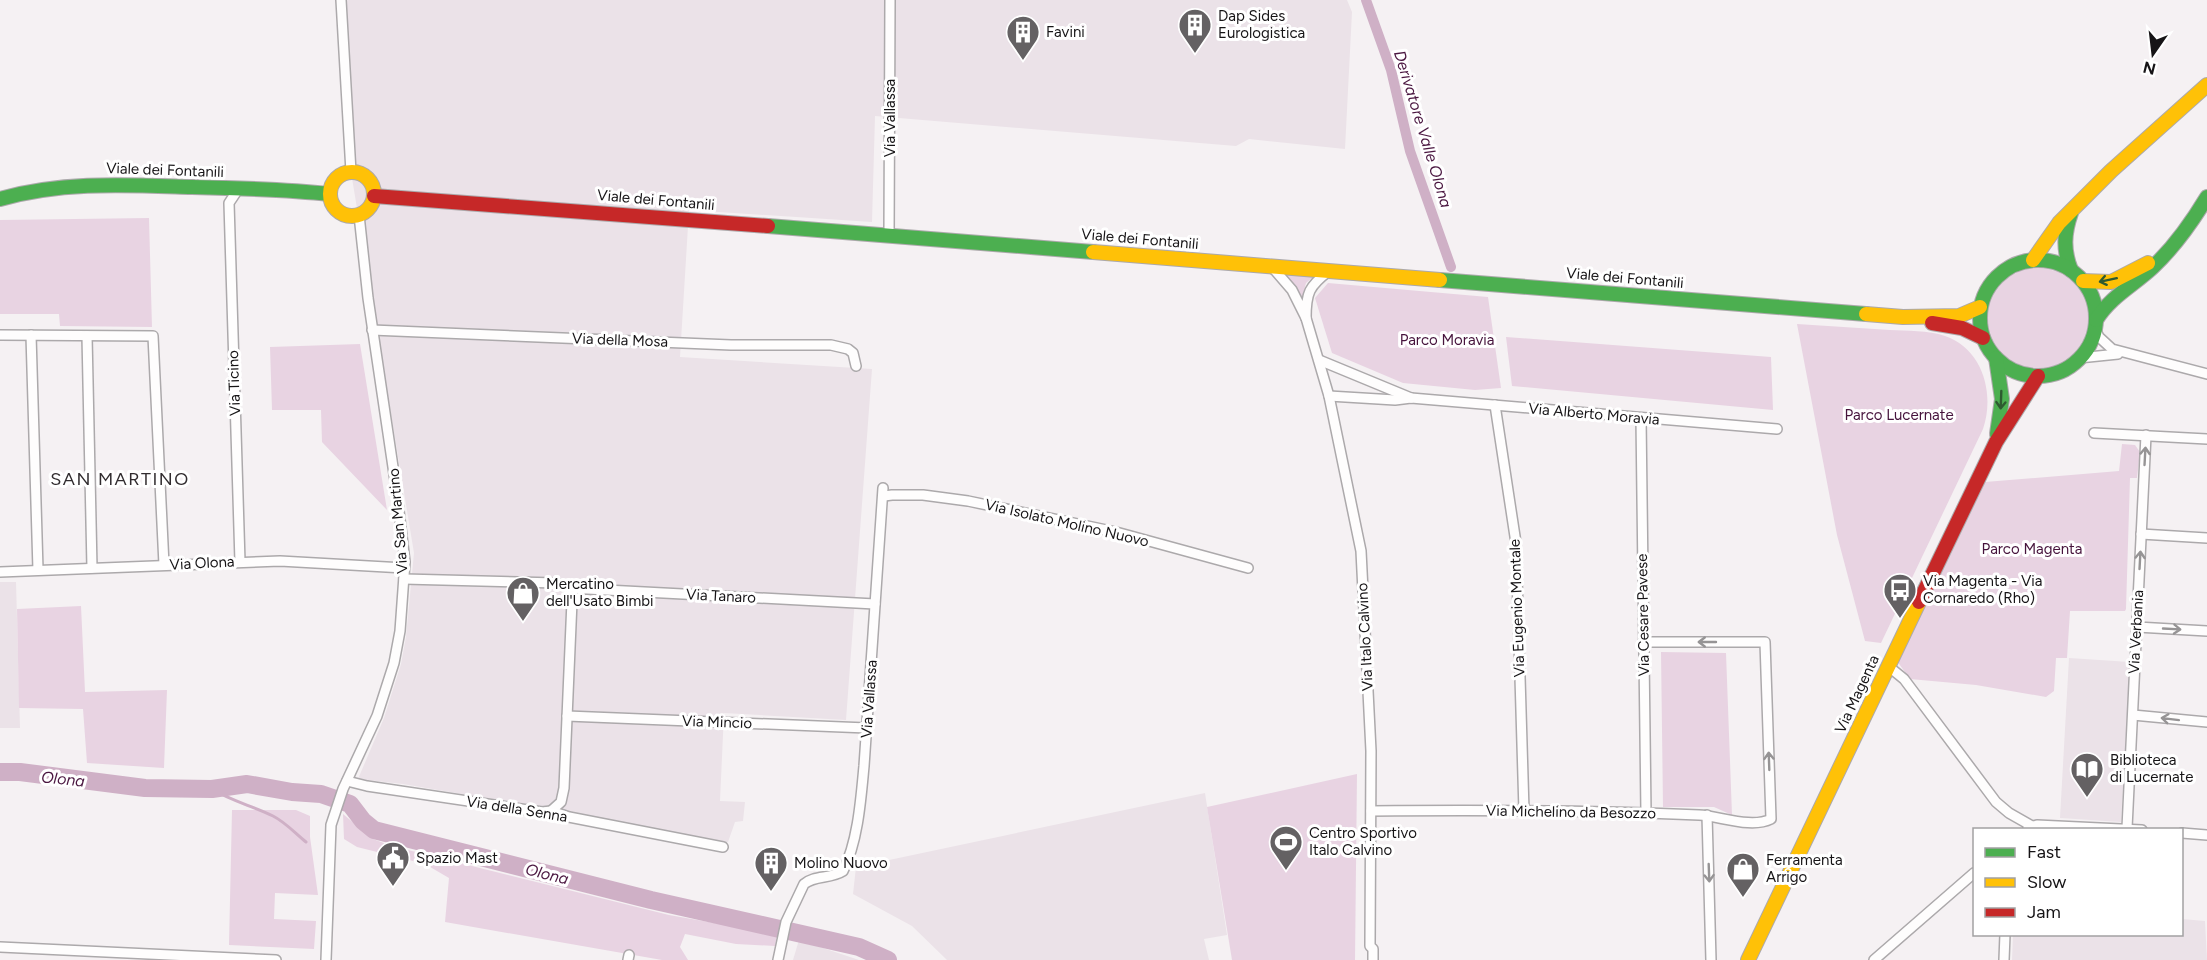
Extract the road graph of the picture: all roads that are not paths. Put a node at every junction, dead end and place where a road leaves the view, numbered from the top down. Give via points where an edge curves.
1 (341, 0) edge
2 (890, 0) edge
3 (2207, 85) edge
4 (351, 172) junction
5 (216, 188) junction
6 (239, 188) junction
7 (330, 194) junction
8 (374, 196) junction
9 (2207, 197) edge
10 (0, 199) edge
11 (229, 204) junction
12 (2072, 212) junction
13 (360, 215) junction
14 (889, 236) junction
15 (2168, 251) junction
16 (2033, 260) junction
17 (1272, 267) junction
18 (2071, 270) junction
19 (1329, 271) junction
20 (2083, 281) junction
21 (1980, 307) junction
22 (1903, 317) junction
23 (1306, 318) junction
24 (2095, 324) junction
25 (372, 330) junction
26 (0, 335) edge
27 (31, 335) junction
28 (87, 336) junction
29 (1983, 338) junction
30 (2126, 354) junction
31 (1996, 358) junction
32 (2079, 358) junction
33 (1319, 360) junction
34 (856, 366) dead end
35 (2207, 374) edge
36 (2038, 376) junction
37 (1329, 396) junction
38 (1411, 398) junction
39 (1495, 405) junction
40 (1641, 418) junction
41 (1777, 429) dead end
42 (2094, 433) dead end
43 (2146, 435) junction
44 (2207, 438) edge
45 (1996, 442) junction
46 (884, 492) joint
47 (2141, 534) junction
48 (2207, 538) edge
49 (240, 562) junction
50 (164, 565) junction
51 (92, 568) junction
52 (404, 568) junction
53 (1248, 568) dead end
54 (38, 570) junction
55 (0, 572) edge
56 (404, 579) junction
57 (568, 588) junction
58 (875, 604) junction
59 (2137, 627) junction
60 (2207, 631) edge
61 (1643, 642) junction
62 (1888, 666) junction
63 (2133, 715) junction
64 (567, 716) junction
65 (2207, 722) edge
66 (867, 729) junction
67 (345, 785) junction
68 (551, 811) junction
69 (1371, 811) junction
70 (1524, 811) junction
71 (1646, 813) junction
72 (1707, 815) junction
73 (2029, 828) edge
74 (2127, 828) edge
75 (2183, 833) edge
76 (2207, 835) edge
77 (723, 847) dead end
78 (1973, 874) edge
79 (2005, 936) edge
80 (0, 948) edge
81 (276, 960) edge
82 (326, 960) edge
83 (778, 960) edge
84 (1373, 960) edge
85 (1711, 960) edge
86 (1748, 960) edge
87 (1874, 960) edge
88 (2004, 960) edge

1 - 4 street
2 - 14 street, Via Vallassa
3 - 12 main road via 2111,171
4 - 7 main road via 335,180
4 - 8 main road via 368,179
5 - 6 main road, Viale dei Fontanili
5 - 10 main road, Viale dei Fontanili via 84,184
5 - 11 street
6 - 7 main road, Viale dei Fontanili
6 - 11 street
7 - 13 main road via 333,206 342,214
8 - 13 main road via 371,206
8 - 14 main road, Viale dei Fontanili
9 - 15 main road
11 - 49 street, Via Ticino
12 - 16 main road via 2050,234
12 - 18 main road via 2064,239
13 - 25 street, Via San Martino
14 - 17 main road, Viale dei Fontanili
15 -> 20 main road via 2111,282
15 - 24 main road via 2152,269 2104,305
16 - 18 main road via 2056,262
16 - 21 main road via 2013,265 1997,276
17 - 19 main road, Viale dei Fontanili
17 - 23 street via 1286,281
18 - 20 main road
19 - 22 main road, Viale dei Fontanili
19 - 23 street via 1311,287
20 - 24 main road via 2094,302
21 - 22 main road, Viale dei Fontanili via 1959,316
21 - 29 main road
22 - 29 main road, Viale dei Fontanili via 1962,328
23 - 33 street, Via Italo Calvino
24 - 30 street via 2099,337 2112,349
24 - 32 main road via 2088,348
25 - 34 street, Via della Mosa via 731,345 831,345 848,349
25 - 52 street, Via San Martino
26 - 27 street
27 - 28 street
27 - 54 street
28 - 50 street via 153,336
28 - 51 street
29 - 31 main road
30 - 32 street
30 - 35 street
31 - 36 main road via 2016,372
31 -> 45 main road, Via Magenta via 2002,399
32 - 36 main road via 2059,372
33 - 37 street, Via Italo Calvino
33 - 38 street, Via Alberto Moravia
36 - 45 main road, Via Magenta
37 - 38 street, Via Alberto Moravia
37 - 69 street, Via Italo Calvino via 1361,551
38 - 39 street, Via Alberto Moravia
39 - 40 street, Via Alberto Moravia
39 - 70 street, Via Eugenio Montale via 1516,543
40 - 41 street, Via Alberto Moravia
40 - 61 street, Via Cesare Pavese
42 - 43 street
43 - 44 street
47 -> 43 street, Via Verbania
45 - 62 main road, Via Magenta
46 - 53 street, Via Isolato Molino Nuovo via 968,501 1116,532
46 - 58 street, Via Vallassa
47 - 48 street
59 -> 47 street, Via Verbania
49 - 50 street, Via Olona
49 - 52 street, Via Olona
50 - 51 street, Via Olona
51 - 54 street, Via Olona
52 - 56 street, Via San Martino
54 - 55 street, Via Olona
56 - 57 street, Via Tanaro via 556,583
56 - 67 street, Via San Martino via 394,663 376,716
57 - 58 street, Via Tanaro
57 - 64 street via 572,601
58 - 66 street, Via Vallassa
59 -> 60 street
59 - 63 street, Via Verbania
61 - 71 street, Via Cesare Pavese
72 -> 61 street, Via Michelino da Besozzo via 1733,821 1771,819 1765,642
62 - 73 street via 1904,679 1996,802
62 - 86 main road, Via Magenta
65 -> 63 street
63 - 74 street, Via Verbania
64 - 66 street, Via Mincio
64 - 68 street via 564,796
66 - 83 street, Via Vallassa via 860,805 845,867 840,873 807,881 786,922
67 - 68 street, Via della Senna
67 - 82 street, Via San Martino via 334,810 329,839
68 - 77 street, Via della Senna
69 - 70 street, Via Michelino da Besozzo
69 - 84 street, Via Italo Calvino
70 - 71 street, Via Michelino da Besozzo
71 - 72 street, Via Michelino da Besozzo
72 -> 85 street
73 - 74 street
75 - 76 street
78 - 87 street
79 - 88 street
80 - 81 street

